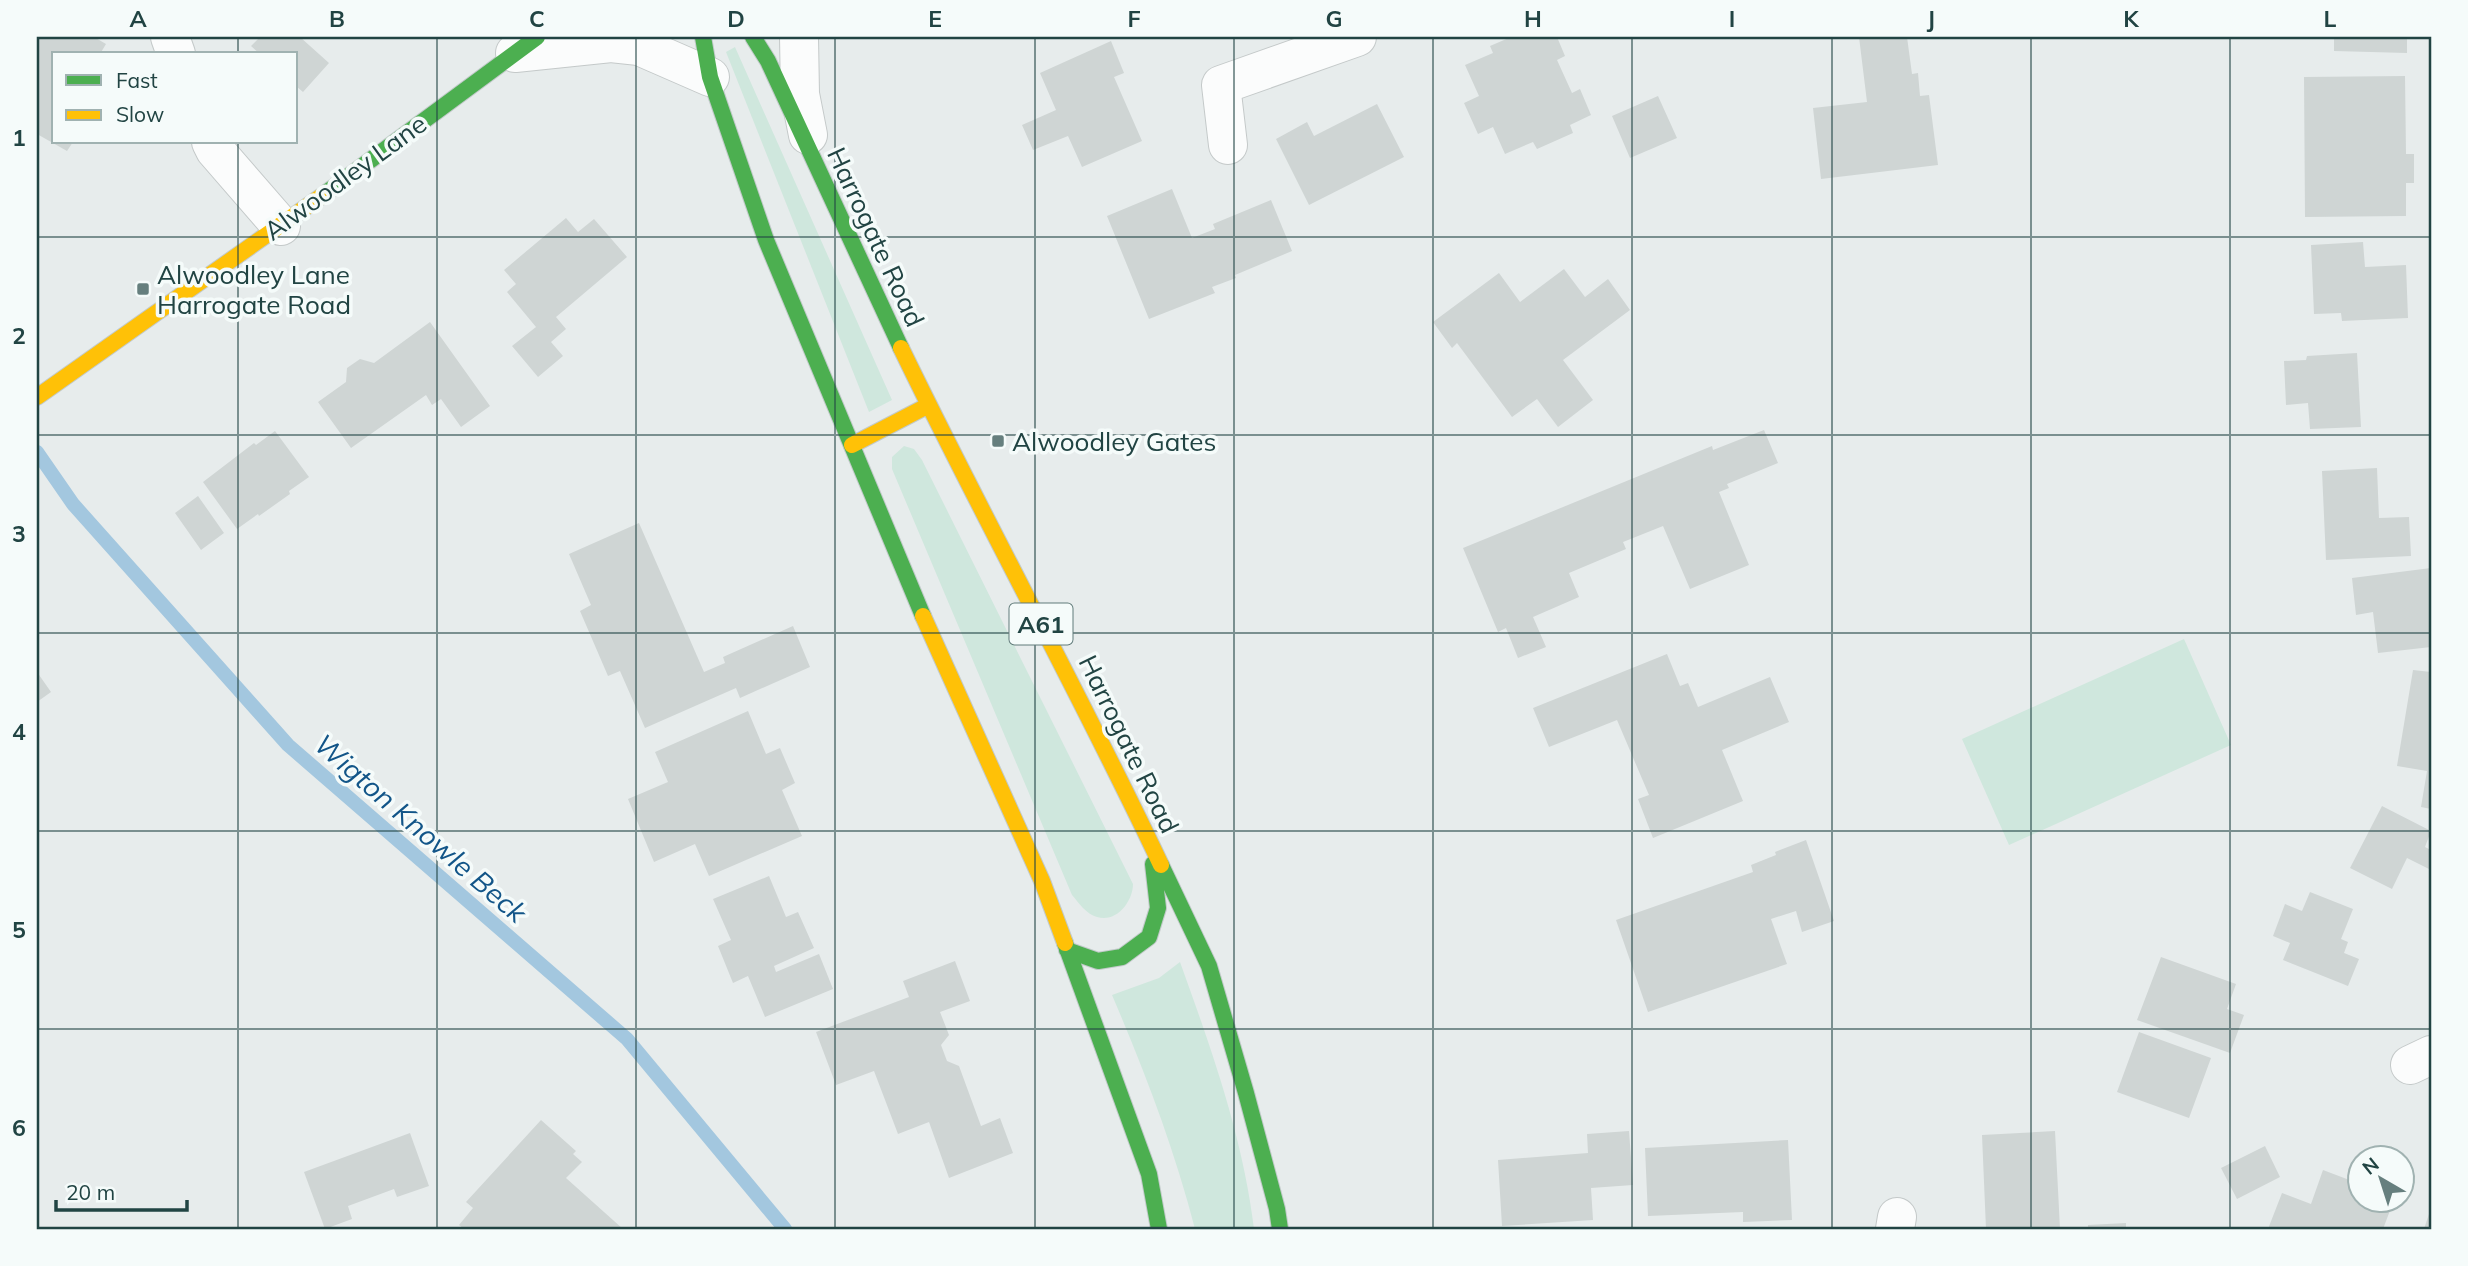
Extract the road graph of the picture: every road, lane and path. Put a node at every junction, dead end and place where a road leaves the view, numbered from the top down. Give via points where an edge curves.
1 (703, 37) edge
2 (753, 37) edge
3 (799, 37) edge
4 (1357, 37) edge
5 (526, 45) edge
6 (710, 77) junction
7 (212, 144) edge
8 (1228, 145) dead end
9 (813, 160) junction
10 (281, 226) junction
11 (37, 397) edge
12 (929, 405) junction
13 (852, 445) junction
14 (1151, 844) junction
15 (1067, 950) junction
16 (1159, 1229) edge
17 (1280, 1229) edge

1 - 6 main road
2 - 9 main road, Harrogate Road / A61
3 - 9 street via 800,94
4 - 8 street via 1221,85
5 - 6 street, Alwoodley Lane via 639,46
5 - 10 main road, Alwoodley Lane
6 - 13 main road via 766,240
7 - 10 street
9 - 12 main road, Harrogate Road / A61
10 - 11 main road, Alwoodley Lane
12 - 13 main road
12 - 14 main road, Harrogate Road / A61
13 - 15 main road via 1042,881
14 - 15 main road, A61 via 1158,908 1149,937 1122,957 1098,961
14 - 17 main road, Harrogate Road / A61 via 1209,966
15 - 16 main road via 1149,1174

